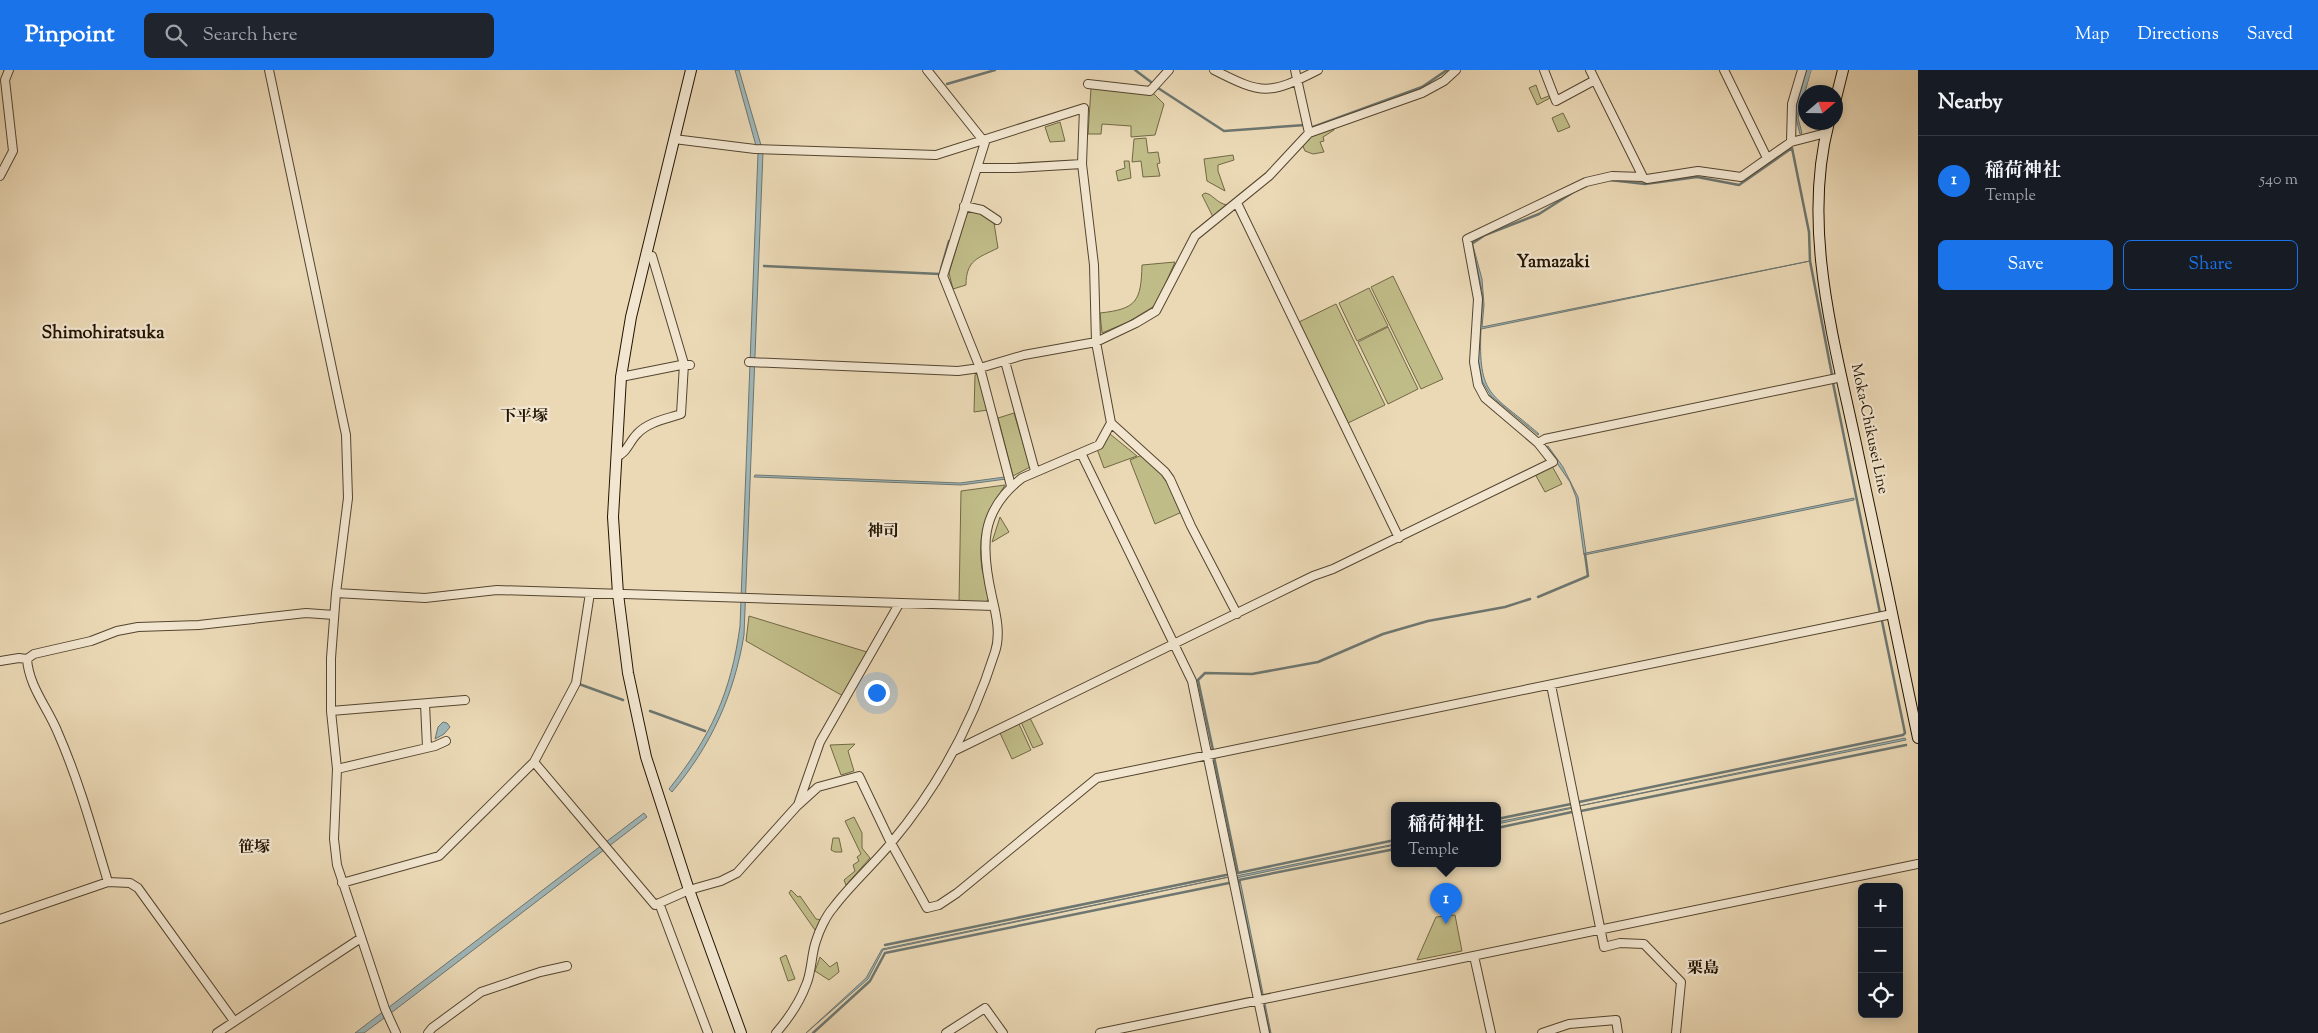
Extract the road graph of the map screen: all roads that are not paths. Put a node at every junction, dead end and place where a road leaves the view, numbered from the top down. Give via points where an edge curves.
1 (9, 70) edge
2 (269, 70) edge
3 (691, 70) edge
4 (927, 70) edge
5 (1169, 70) edge
6 (1214, 70) edge
7 (1295, 70) edge
8 (1318, 70) edge
9 (1456, 70) edge
10 (1544, 70) edge
11 (1590, 70) edge
12 (1724, 70) edge
13 (1802, 70) edge
14 (1843, 70) edge
15 (1298, 80) junction
16 (1595, 80) junction
17 (1088, 84) dead end
18 (1839, 85) edge
19 (1827, 130) edge
20 (1826, 133) junction
21 (1309, 134) junction
22 (674, 139) junction
23 (984, 139) junction
24 (1791, 142) junction
25 (1767, 158) junction
26 (1082, 164) junction
27 (977, 168) junction
28 (0, 176) edge
29 (1642, 177) junction
30 (1237, 203) junction
31 (964, 206) junction
32 (997, 220) dead end
33 (652, 256) dead end
34 (1096, 342) junction
35 (1005, 361) junction
36 (748, 362) dead end
37 (687, 364) junction
38 (980, 368) junction
39 (621, 377) junction
40 (1842, 377) junction
41 (1111, 423) junction
42 (1538, 443) junction
43 (1081, 453) junction
44 (616, 457) junction
45 (1035, 472) junction
46 (1011, 486) junction
47 (1399, 538) junction
48 (590, 593) junction
49 (336, 594) junction
50 (618, 594) junction
51 (899, 604) junction
52 (994, 606) junction
53 (1237, 614) junction
54 (1892, 614) junction
55 (334, 615) junction
56 (1174, 645) junction
57 (27, 659) junction
58 (0, 662) edge
59 (1551, 685) junction
60 (465, 700) dead end
61 (426, 704) junction
62 (331, 710) junction
63 (1918, 738) edge
64 (446, 741) dead end
65 (427, 748) junction
66 (954, 751) junction
67 (1207, 754) junction
68 (534, 762) junction
69 (337, 770) junction
70 (797, 806) junction
71 (891, 843) junction
72 (1918, 864) edge
73 (108, 882) junction
74 (342, 882) junction
75 (689, 890) junction
76 (659, 903) junction
77 (0, 919) edge
78 (1602, 930) junction
79 (361, 938) junction
80 (1474, 956) junction
81 (567, 966) dead end
82 (1262, 1000) junction
83 (234, 1022) junction
84 (394, 1032) edge
85 (950, 1032) edge
86 (217, 1033) edge
87 (428, 1033) edge
88 (708, 1033) edge
89 (741, 1033) edge
90 (776, 1033) edge
91 (1003, 1033) edge
92 (1100, 1033) edge
93 (1265, 1033) edge
94 (1491, 1033) edge
95 (1542, 1033) edge
96 (1618, 1033) edge
97 (1676, 1033) edge

1 - 28 street via 5,80 13,150
2 - 49 street via 346,435 348,498
3 - 22 street
4 - 23 street
5 - 17 street via 1150,91
6 - 15 street via 1247,87 1267,90
7 - 15 street
8 - 15 street
9 - 21 street via 1422,93
10 - 16 street via 1556,102
11 - 16 street
12 - 25 street
13 - 24 street via 1792,104
14 - 18 street
15 - 21 street
16 - 29 street
19 - 20 street, Moka-Chikusei Line
20 - 24 street
20 - 40 street, Moka-Chikusei Line via 1820,195 1821,255
21 - 30 street via 1269,176
22 - 23 street via 755,149 936,155
22 - 39 street via 631,317
23 - 26 street via 1084,108
23 - 27 street
24 - 25 street
25 - 29 street via 1741,177 1698,171 1647,179
26 - 27 street
26 - 34 street via 1094,265
27 - 31 street
29 - 42 street via 1612,176 1586,182 1467,239 1478,299 1474,362 1478,385 1485,398
30 - 34 street via 1195,236 1156,311
30 - 47 street
31 - 32 street via 982,210
31 - 38 street via 943,276
33 - 37 street
34 - 35 street
34 - 41 street
35 - 38 street
35 - 45 street
36 - 38 street via 958,372
37 - 39 street
37 - 44 street via 681,414 637,433 623,454
38 - 46 street
39 - 44 street
40 - 42 street
40 - 54 street, Moka-Chikusei Line
41 - 43 street via 1099,445
41 - 53 street via 1170,479
42 - 47 street via 1553,462
43 - 45 street
43 - 56 street
44 - 50 street via 613,517
45 - 46 street
46 - 52 street via 986,529 984,548
47 - 53 street
48 - 49 street via 497,590 425,598
48 - 50 street
48 - 68 street via 576,682
49 - 55 street
50 - 51 street
50 - 75 street via 628,673 646,757
51 - 52 street
51 - 70 street via 820,742
52 - 66 street via 998,629 996,650 973,712
53 - 56 street
54 - 59 street
54 - 63 street, Moka-Chikusei Line
55 - 57 street via 306,613 199,625 138,627 34,654
55 - 62 street
56 - 66 street
56 - 67 street via 1192,680
57 - 58 street
57 - 73 street via 34,686 71,764
59 - 67 street
59 - 78 street
60 - 61 street
61 - 62 street
61 - 65 street
62 - 69 street
64 - 65 street
65 - 69 street
66 - 71 street via 929,793
67 - 71 street via 1096,778 957,894 939,905 927,908
67 - 82 street
68 - 74 street via 439,856
68 - 76 street via 656,905
69 - 74 street via 334,839
70 - 71 street via 818,787 859,776
70 - 75 street via 737,873
71 - 90 street via 832,908 816,940 807,984 794,1012
72 - 78 street
73 - 77 street
73 - 83 street via 130,883 138,888
74 - 79 street
75 - 76 street
75 - 89 street
76 - 88 street
78 - 80 street
78 - 97 street via 1604,947 1620,943 1644,944 1681,982
79 - 83 street
79 - 84 street
80 - 82 street
80 - 94 street
81 - 87 street via 481,992
82 - 92 street
82 - 93 street
83 - 86 street
85 - 91 street via 985,1008
95 - 96 street via 1569,1024 1616,1020

